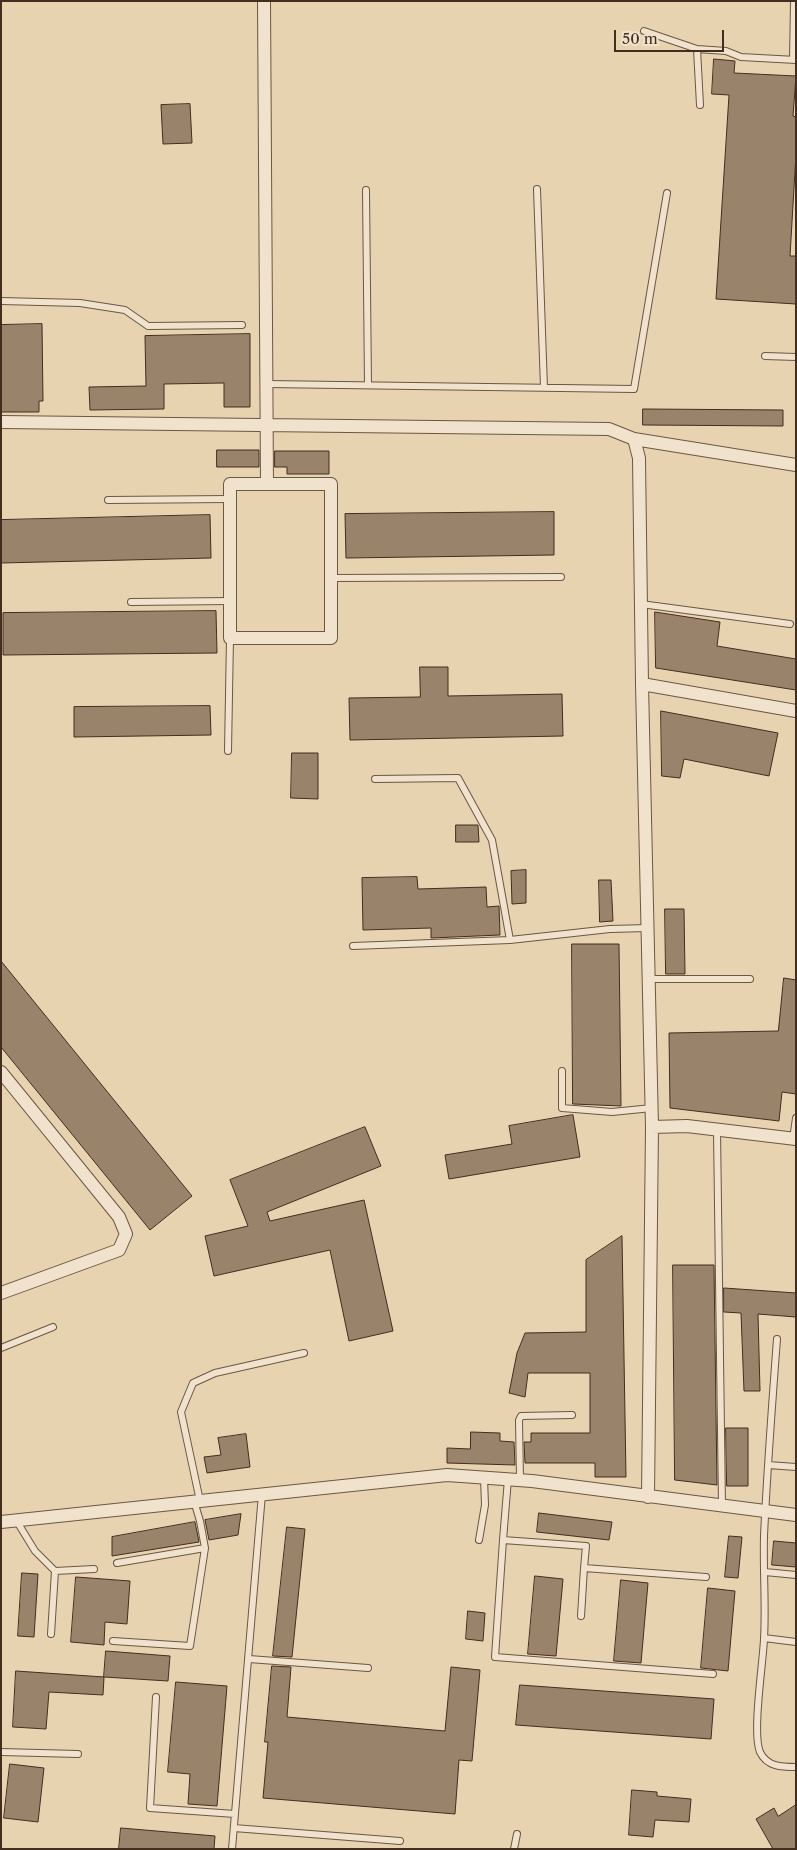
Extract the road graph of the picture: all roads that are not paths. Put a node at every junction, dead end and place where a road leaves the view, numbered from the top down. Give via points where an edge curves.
1 (264, 1) edge
2 (794, 1) edge
3 (644, 31) dead end
4 (697, 49) junction
5 (794, 60) edge
6 (700, 105) dead end
7 (537, 189) dead end
8 (366, 190) dead end
9 (667, 193) dead end
10 (1, 301) edge
11 (242, 325) dead end
12 (764, 356) dead end
13 (796, 357) edge
14 (267, 384) junction
15 (368, 385) junction
16 (544, 388) junction
17 (1, 422) edge
18 (267, 425) junction
19 (634, 439) junction
20 (796, 465) edge
21 (267, 484) junction
22 (230, 499) junction
23 (108, 500) dead end
24 (562, 577) dead end
25 (331, 578) junction
26 (230, 601) junction
27 (131, 602) dead end
28 (641, 604) junction
29 (790, 624) dead end
30 (230, 638) junction
31 (642, 684) junction
32 (796, 711) edge
33 (228, 751) dead end
34 (375, 779) dead end
35 (648, 928) junction
36 (510, 940) junction
37 (353, 946) dead end
38 (649, 979) junction
39 (750, 979) dead end
40 (562, 1070) dead end
41 (1, 1072) edge
42 (652, 1108) junction
43 (796, 1118) edge
44 (652, 1127) junction
45 (718, 1130) junction
46 (794, 1139) edge
47 (1, 1293) edge
48 (53, 1327) dead end
49 (777, 1339) dead end
50 (1, 1348) edge
51 (304, 1353) dead end
52 (572, 1416) dead end
53 (768, 1466) junction
54 (796, 1468) edge
55 (484, 1478) junction
56 (514, 1480) junction
57 (262, 1494) junction
58 (648, 1497) junction
59 (197, 1501) junction
60 (722, 1506) junction
61 (766, 1511) junction
62 (796, 1515) edge
63 (16, 1520) junction
64 (1, 1522) edge
65 (479, 1540) dead end
66 (504, 1540) junction
67 (205, 1548) junction
68 (117, 1563) dead end
69 (584, 1568) junction
70 (94, 1569) dead end
71 (56, 1571) junction
72 (764, 1572) junction
73 (796, 1575) edge
74 (706, 1577) dead end
75 (581, 1616) dead end
76 (51, 1634) dead end
77 (764, 1638) junction
78 (114, 1641) dead end
79 (796, 1642) edge
80 (248, 1659) junction
81 (368, 1668) dead end
82 (713, 1674) dead end
83 (156, 1697) dead end
84 (1, 1752) edge
85 (78, 1754) dead end
86 (796, 1767) edge
87 (235, 1814) junction
88 (234, 1828) junction
89 (517, 1834) dead end
90 (400, 1841) dead end
91 (232, 1849) edge
92 (514, 1849) edge

1 - 14 street
2 - 5 lane
3 - 4 lane
4 - 5 lane via 726,51 741,57
4 - 6 lane
7 - 16 lane
8 - 15 lane
9 - 16 lane via 634,389
10 - 11 lane via 80,303 126,310 148,326
12 - 13 lane
14 - 15 lane
14 - 18 street
15 - 16 lane
17 - 18 street
18 - 19 street via 609,429
18 - 21 street
19 - 20 street
19 - 28 street via 640,458
21 - 22 street via 230,484
21 - 25 street via 331,484
22 - 23 lane
22 - 26 street
24 - 25 lane
25 - 30 street via 331,638
26 - 27 lane
26 - 30 street
28 - 29 lane
28 - 31 street
30 - 33 lane
31 - 32 street
31 - 35 street
34 - 36 lane via 458,778 492,840
35 - 36 lane
35 - 38 street
36 - 37 lane
38 - 39 lane
38 - 42 street
40 - 42 lane via 562,1108 612,1112
41 - 47 street via 119,1216 126,1234 119,1250
42 - 44 street
43 - 46 lane
44 - 45 street via 687,1126
44 - 58 street
45 - 46 street
45 - 60 lane
48 - 50 lane
49 - 53 lane
51 - 59 lane via 215,1373 193,1383 181,1412
52 - 56 lane via 520,1416
53 - 54 lane
53 - 61 lane
55 - 56 street
55 - 57 street via 447,1475
55 - 65 lane via 485,1505
56 - 58 street
56 - 66 lane
57 - 59 street
57 - 80 lane
58 - 60 street
59 - 63 street
59 - 67 lane
60 - 61 street
61 - 62 street
61 - 72 lane
63 - 64 street
63 - 71 lane via 35,1551
66 - 69 lane via 586,1546
66 - 82 lane via 495,1657
67 - 68 lane
67 - 78 lane via 190,1646
69 - 74 lane
69 - 75 lane
70 - 71 lane
71 - 76 lane
72 - 73 lane
72 - 77 lane
77 - 79 lane
77 - 86 lane via 758,1715 760,1752 767,1762 781,1767
80 - 81 lane
80 - 87 lane
83 - 87 lane via 150,1808
84 - 85 lane
87 - 88 lane
88 - 90 lane
88 - 91 lane
89 - 92 lane

